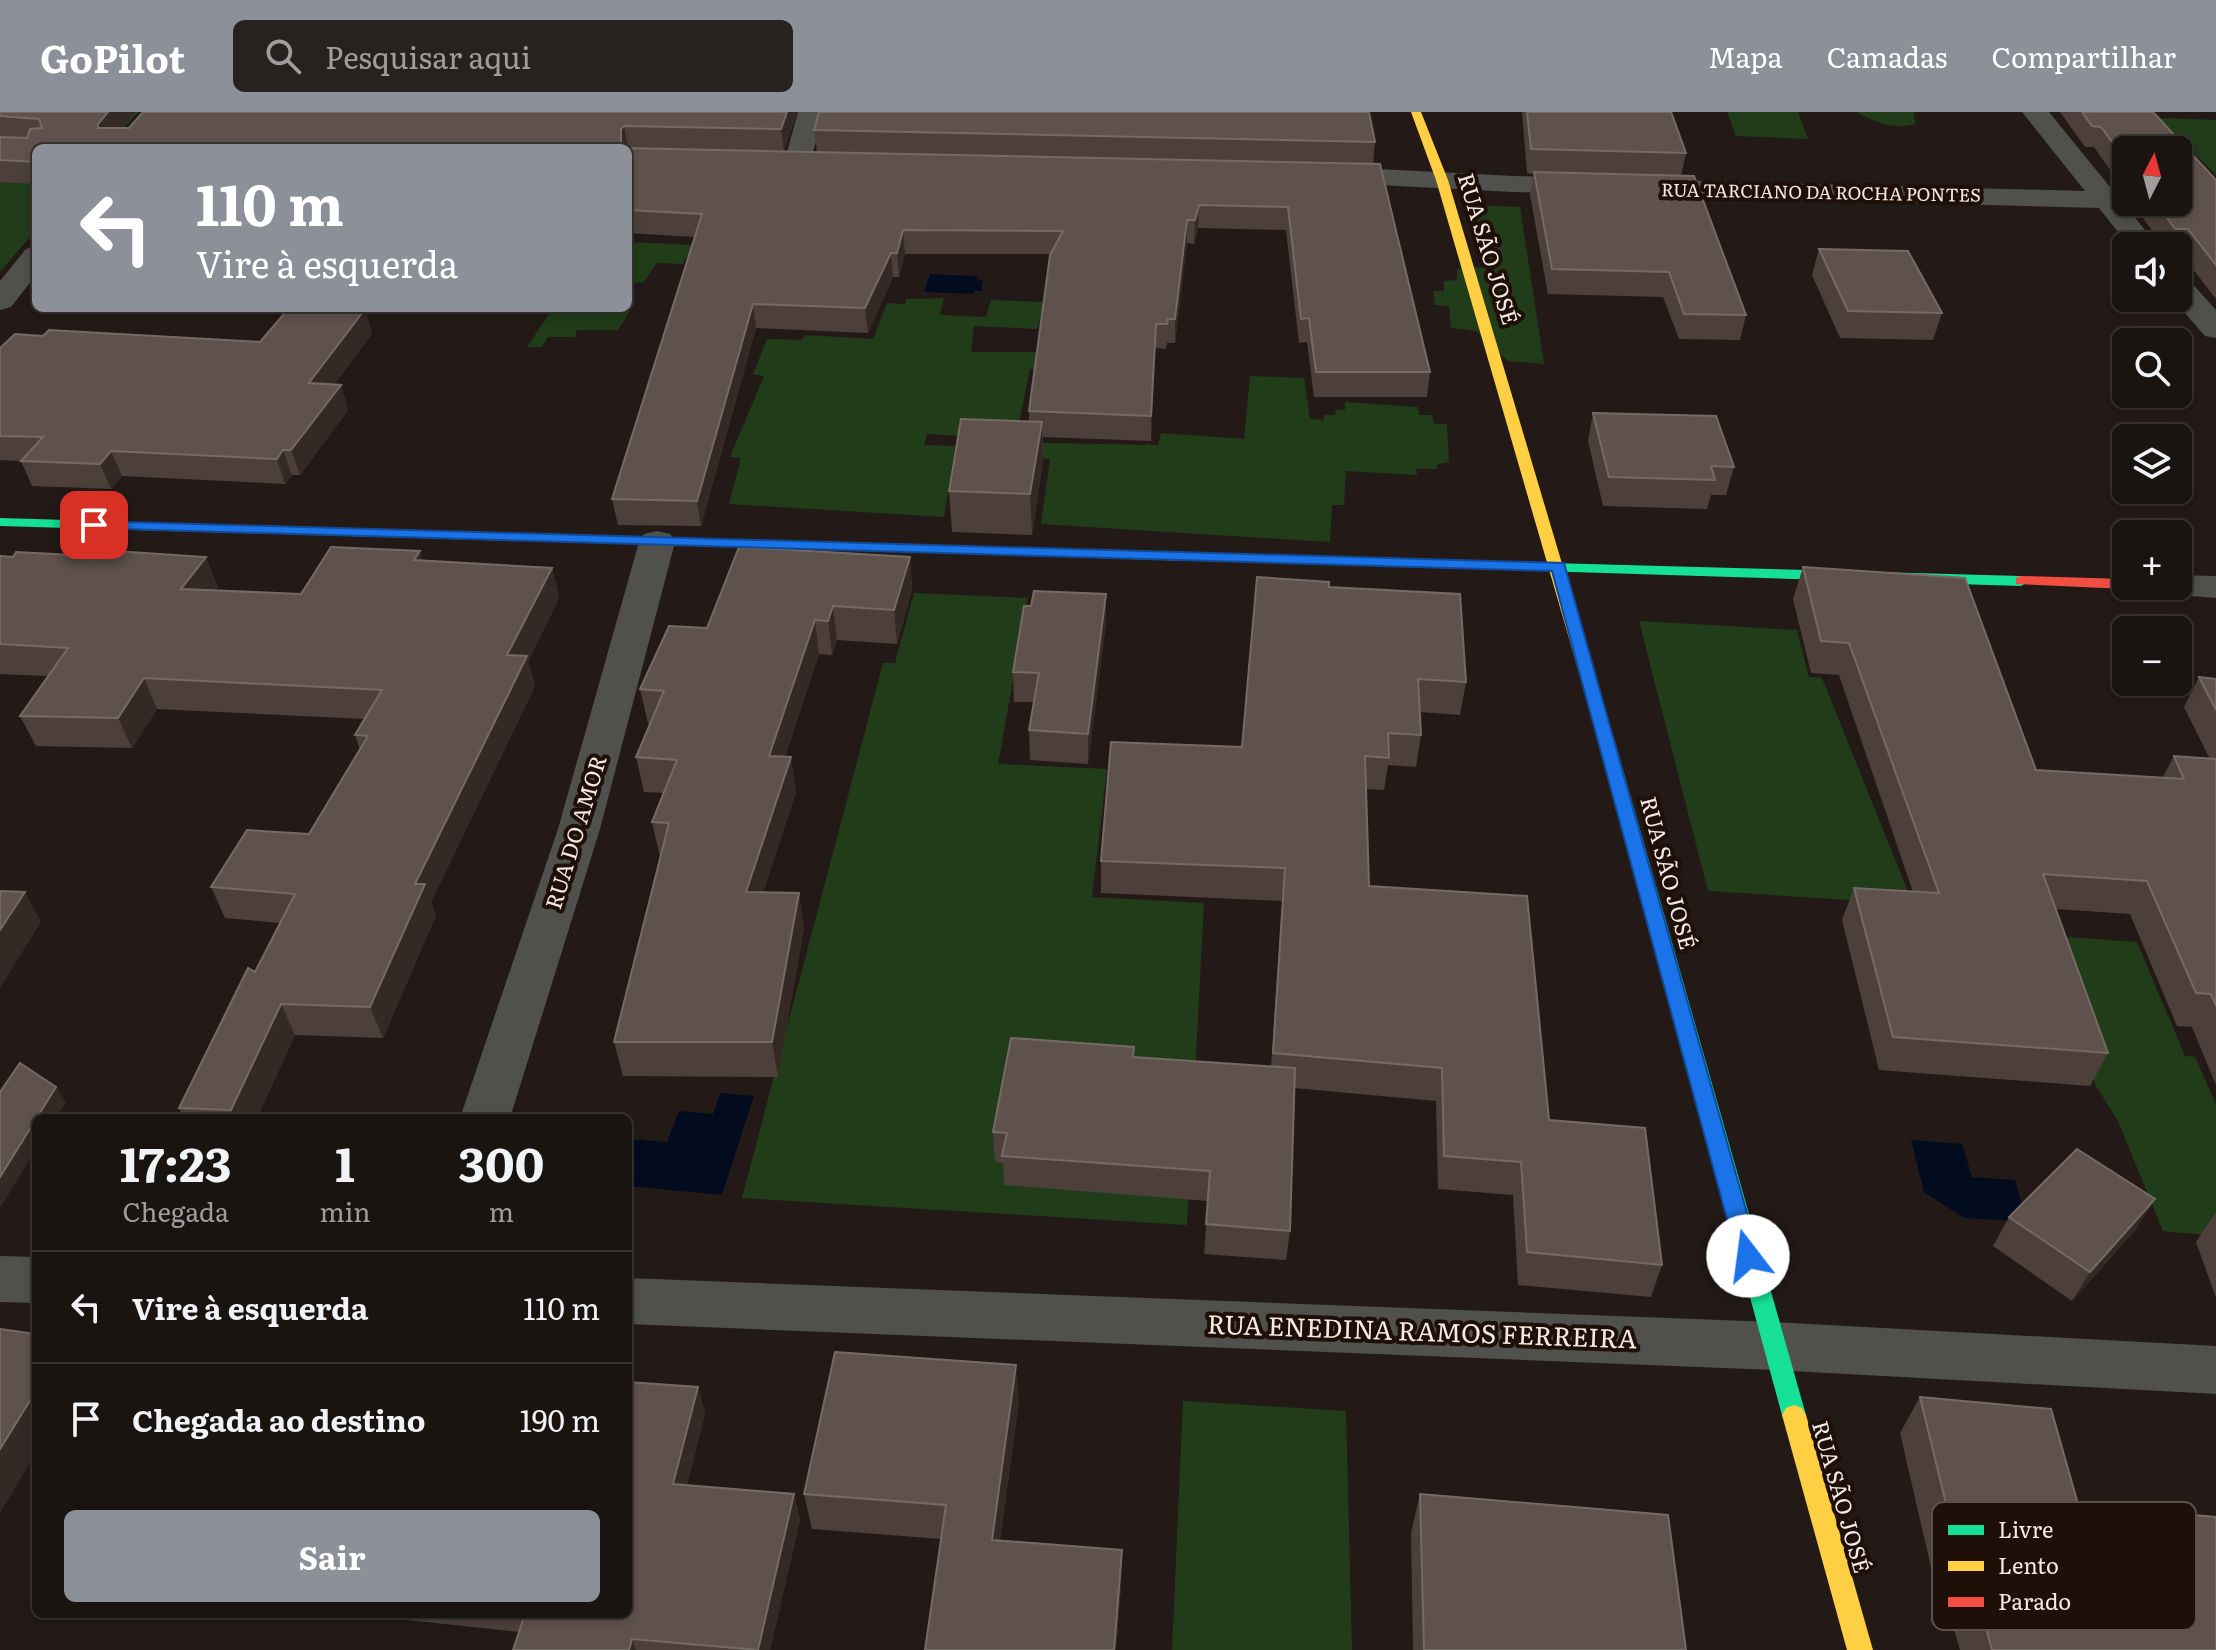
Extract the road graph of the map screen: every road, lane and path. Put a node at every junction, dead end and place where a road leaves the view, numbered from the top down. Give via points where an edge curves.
1 (811, 112) edge
2 (1416, 112) edge
3 (2035, 112) edge
4 (767, 163) edge
5 (797, 163) junction
6 (829, 164) edge
7 (1292, 174) edge
8 (1442, 180) junction
9 (2103, 200) junction
10 (2132, 232) edge
11 (32, 260) edge
12 (0, 301) edge
13 (2192, 302) edge
14 (2216, 329) edge
15 (0, 522) edge
16 (657, 542) junction
17 (1558, 567) junction
18 (2112, 584) edge
19 (2192, 586) edge
20 (2216, 587) edge
21 (486, 1114) edge
22 (0, 1279) edge
23 (32, 1280) edge
24 (632, 1301) edge
25 (1773, 1346) junction
26 (2216, 1370) edge
27 (1860, 1650) edge

1 - 5 street
2 - 8 street, RUA SÃO JOSÉ
3 - 9 street
4 - 5 street
5 - 6 street
7 - 8 street, RUA TARCIANO DA ROCHA PONTES
8 - 9 street, RUA TARCIANO DA ROCHA PONTES
8 - 17 street, RUA SÃO JOSÉ
9 - 10 street
11 - 12 street
13 - 14 street
15 - 16 street
16 - 17 street
16 - 21 street, RUA DO AMOR via 579,829
17 - 18 street
17 - 25 street, RUA SÃO JOSÉ
19 - 20 street
22 - 23 street
24 - 25 street, RUA ENEDINA RAMOS FERREIRA
25 - 26 street, RUA ENEDINA RAMOS FERREIRA
25 - 27 street, RUA SÃO JOSÉ

